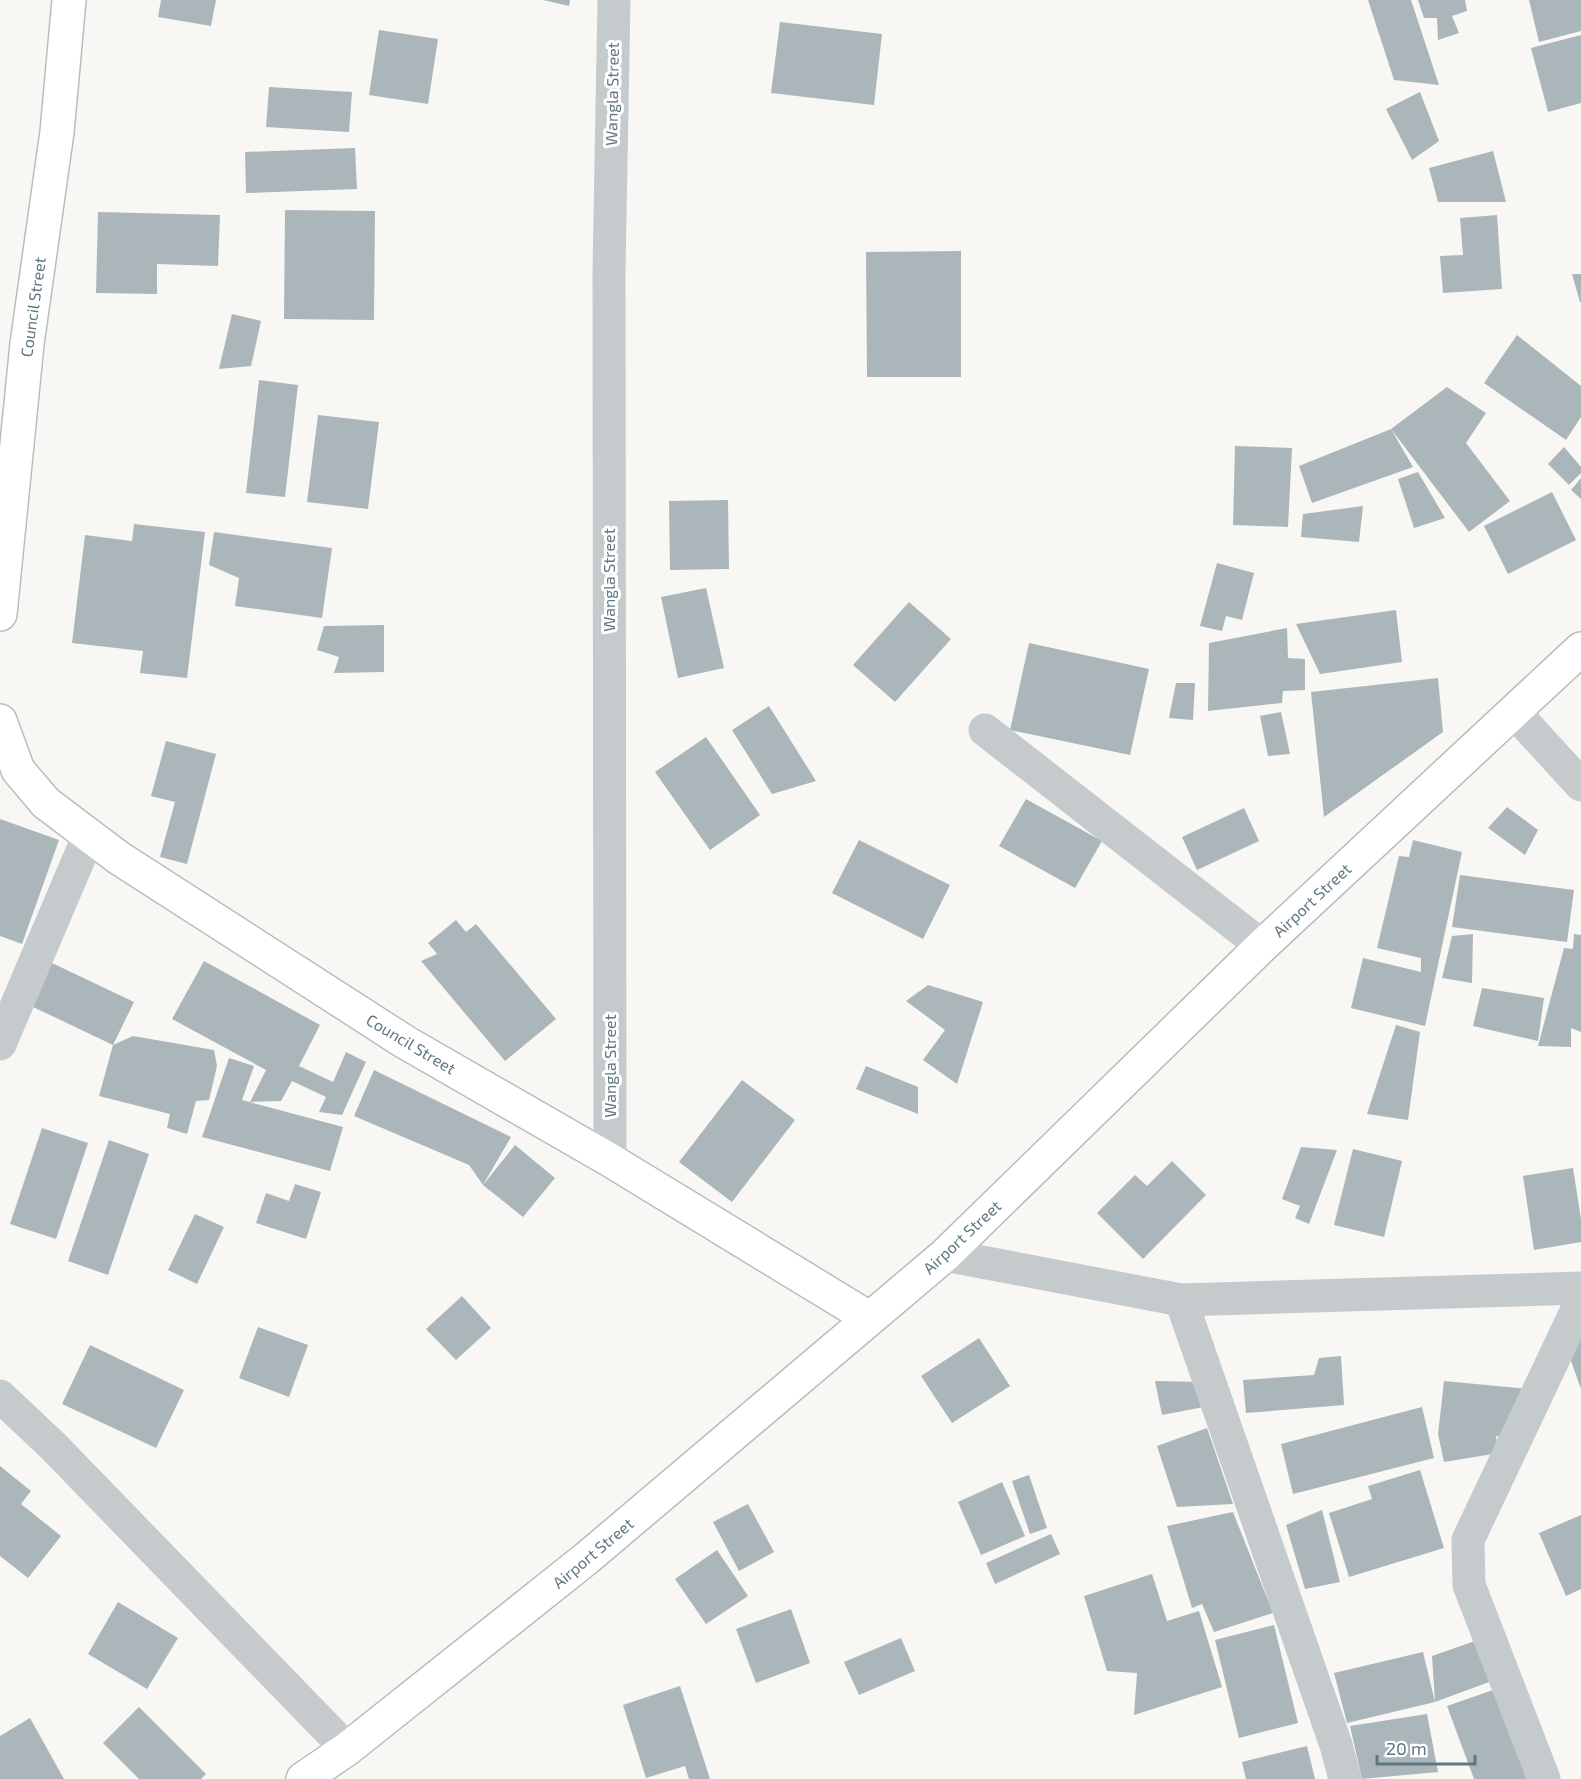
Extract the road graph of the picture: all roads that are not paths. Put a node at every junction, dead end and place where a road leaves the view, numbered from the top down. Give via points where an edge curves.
1 (69, 0) edge
2 (614, 0) edge
3 (0, 614) edge
4 (1581, 649) edge
5 (1515, 713) junction
6 (0, 721) edge
7 (985, 730) dead end
8 (9, 766) edge
9 (1581, 785) edge
10 (89, 835) junction
11 (1262, 946) junction
12 (0, 1044) edge
13 (610, 1160) junction
14 (945, 1255) junction
15 (1581, 1288) edge
16 (1181, 1300) junction
17 (1581, 1301) edge
18 (869, 1318) junction
19 (0, 1396) edge
20 (347, 1749) junction
21 (303, 1779) edge
22 (1345, 1779) edge
23 (1544, 1779) edge

1 - 3 main road, Council Street via 57,132 27,345
2 - 13 street, Wangla Street via 609,271
4 - 5 main road, Airport Street
5 - 9 street
5 - 11 main road, Airport Street
6 - 8 main road, Council Street
7 - 11 street
8 - 10 main road, Council Street via 46,803
10 - 12 street
10 - 13 main road, Council Street via 405,1042
11 - 14 main road, Airport Street
13 - 18 main road, Council Street
14 - 16 street
14 - 18 main road, Airport Street
15 - 16 street
16 - 22 street
17 - 23 street via 1468,1540 1469,1585
18 - 20 main road, Airport Street via 587,1558
19 - 20 street
20 - 21 main road, Airport Street

